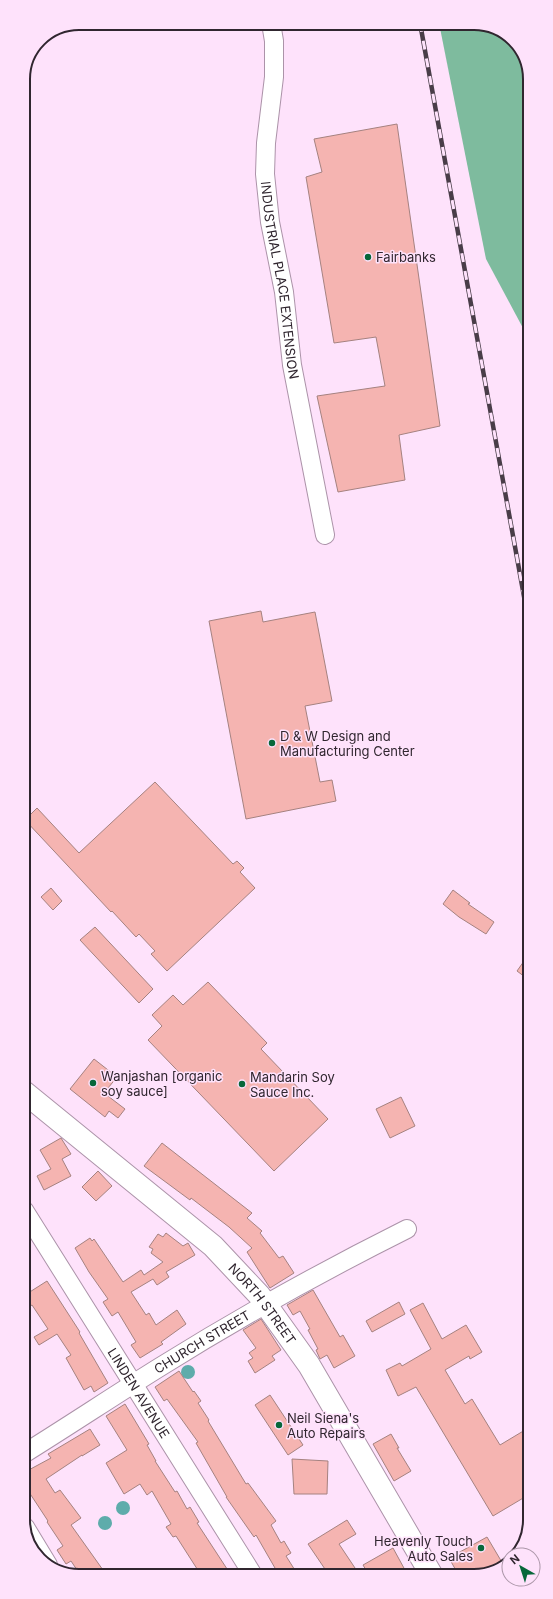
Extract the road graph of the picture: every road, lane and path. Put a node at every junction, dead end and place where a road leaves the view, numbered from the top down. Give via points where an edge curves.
1 (272, 30) edge
2 (325, 535) dead end
3 (30, 1097) edge
4 (30, 1220) edge
5 (407, 1229) dead end
6 (267, 1304) junction
7 (133, 1385) junction
8 (30, 1450) edge
9 (249, 1569) edge
10 (428, 1569) edge

1 - 2 street, INDUSTRIAL PLACE EXTENSION via 274,77 265,174 270,222 284,292 292,365
3 - 6 main road, NORTH STREET via 213,1246
4 - 7 street, LINDEN AVENUE
5 - 6 street, CHURCH STREET via 341,1262
6 - 7 street, CHURCH STREET
6 - 10 main road, NORTH STREET via 309,1365
7 - 8 street, CHURCH STREET
7 - 9 street, LINDEN AVENUE

